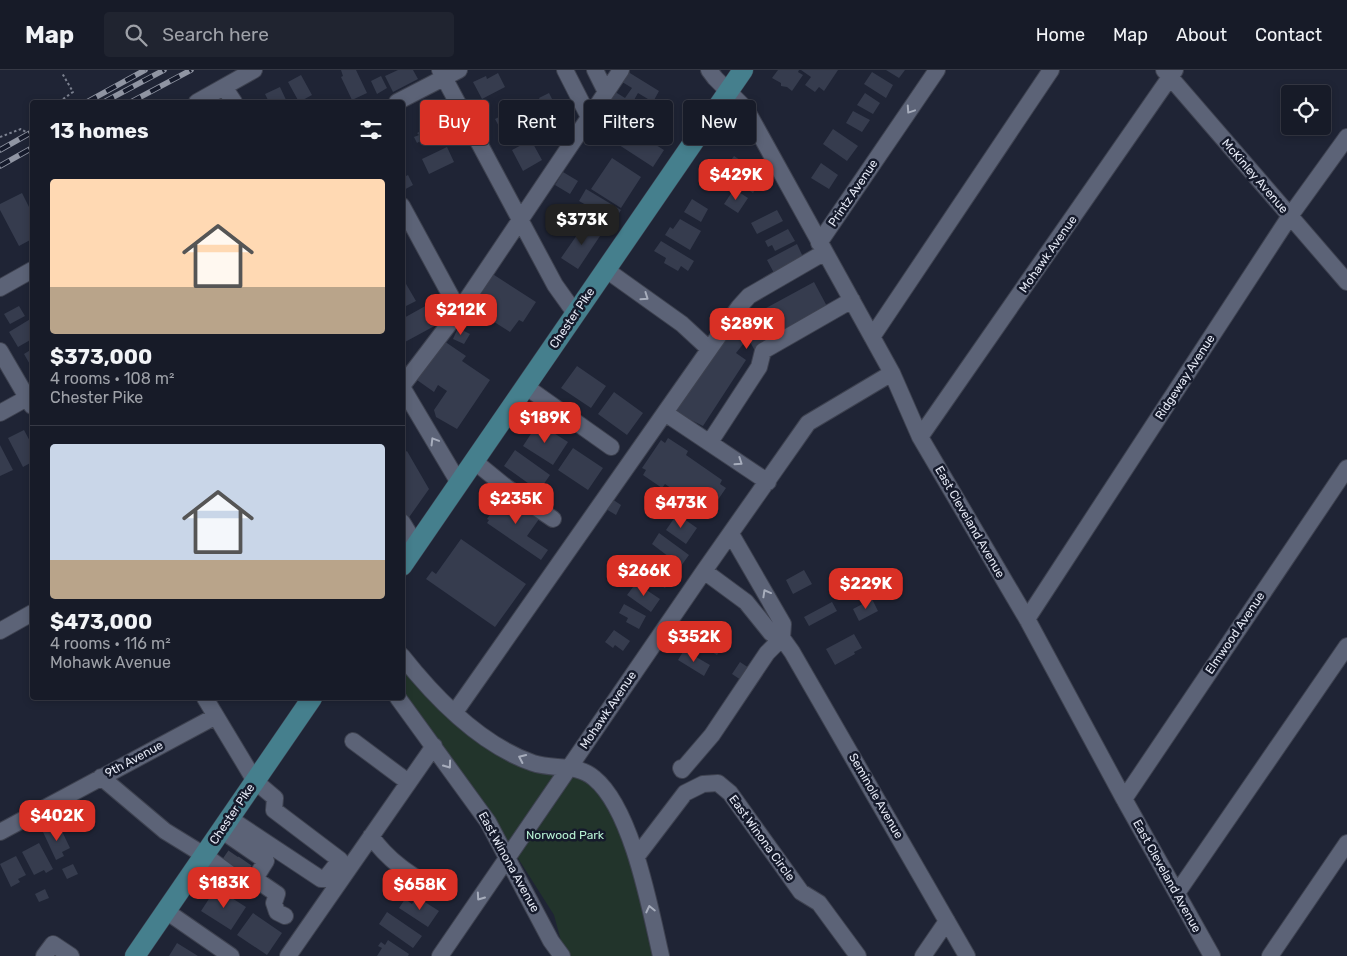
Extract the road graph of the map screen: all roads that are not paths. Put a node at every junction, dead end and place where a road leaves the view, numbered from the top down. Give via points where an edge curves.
1 (254, 70) edge
2 (459, 70) edge
3 (565, 70) edge
4 (595, 70) edge
5 (621, 70) edge
6 (710, 70) edge
7 (743, 70) edge
8 (937, 70) edge
9 (1051, 70) edge
10 (1170, 73) edge
11 (442, 74) edge
12 (224, 86) junction
13 (729, 91) junction
14 (606, 92) junction
15 (200, 100) edge
16 (233, 100) edge
17 (401, 100) edge
18 (601, 100) edge
19 (584, 106) edge
20 (584, 126) edge
21 (1347, 137) edge
22 (405, 212) edge
23 (1290, 216) junction
24 (520, 219) junction
25 (822, 247) junction
26 (606, 269) junction
27 (30, 271) edge
28 (1347, 282) edge
29 (0, 288) edge
30 (852, 300) junction
31 (459, 311) junction
32 (575, 313) junction
33 (872, 337) junction
34 (709, 349) junction
35 (0, 351) edge
36 (892, 373) junction
37 (405, 383) edge
38 (525, 386) junction
39 (405, 392) edge
40 (30, 402) edge
41 (0, 413) edge
42 (665, 413) junction
43 (920, 437) junction
44 (710, 442) junction
45 (611, 447) dead end
46 (474, 461) junction
47 (1347, 468) edge
48 (768, 482) junction
49 (459, 483) junction
50 (553, 519) dead end
51 (405, 527) edge
52 (731, 534) junction
53 (416, 545) junction
54 (405, 562) edge
55 (704, 571) junction
56 (30, 614) edge
57 (1027, 619) junction
58 (0, 631) edge
59 (782, 638) junction
60 (1347, 646) edge
61 (405, 659) edge
62 (306, 700) edge
63 (400, 700) edge
64 (213, 704) edge
65 (455, 712) junction
66 (353, 741) dead end
67 (434, 746) junction
68 (569, 768) junction
69 (681, 768) dead end
70 (101, 777) junction
71 (255, 781) junction
72 (408, 782) junction
73 (1124, 799) junction
74 (225, 824) junction
75 (0, 832) edge
76 (371, 836) junction
77 (1347, 843) edge
78 (204, 855) junction
79 (637, 856) junction
80 (508, 857) junction
81 (239, 859) junction
82 (344, 864) junction
83 (255, 879) junction
84 (437, 891) dead end
85 (1176, 893) junction
86 (166, 911) junction
87 (285, 916) dead end
88 (947, 920) junction
89 (44, 956) edge
90 (72, 956) edge
91 (135, 956) edge
92 (231, 956) edge
93 (288, 956) edge
94 (440, 956) edge
95 (562, 956) edge
96 (661, 956) edge
97 (858, 956) edge
98 (923, 956) edge
99 (967, 956) edge
100 (1212, 956) edge
101 (1270, 956) edge

1 - 12 street
2 - 11 street
3 - 19 street
4 - 14 street
5 - 14 street
6 - 13 street, East Cleveland Avenue
7 - 13 main road, Chester Pike
8 -> 25 street, Printz Avenue
9 - 33 street
10 - 23 street, McKinley Avenue
10 - 43 street, Mohawk Avenue
11 - 17 street
11 - 24 street
12 - 15 street
12 - 16 street
13 - 25 street, East Cleveland Avenue via 746,109
13 - 26 main road, Chester Pike
14 - 18 street
20 - 24 street
21 - 23 street, Ridgeway Avenue
22 - 31 street
23 - 28 street, McKinley Avenue
23 - 57 street, Ridgeway Avenue
24 - 31 street
24 - 32 street via 555,285
25 - 30 street, East Cleveland Avenue
25 - 34 street via 749,296
26 - 32 main road, Chester Pike
26 -> 34 street via 676,319
27 - 29 street
30 - 33 street, East Cleveland Avenue
30 - 44 street via 763,351 759,366
31 - 37 street
32 - 38 main road, Chester Pike
33 - 36 street, East Cleveland Avenue
34 - 42 street
35 - 40 street
36 - 43 street, East Cleveland Avenue
36 - 48 street, Mohawk Avenue via 808,423
38 - 45 street
38 - 46 main road, Chester Pike
49 -> 39 street
40 - 41 street
42 - 44 street
42 - 65 street
43 - 57 street, East Cleveland Avenue
44 -> 48 street
46 - 49 main road, Chester Pike
46 - 50 street
47 - 73 street, Elmwood Avenue
48 - 52 street, Mohawk Avenue
49 - 53 main road, Chester Pike
51 - 53 street
52 - 55 street, Mohawk Avenue
59 -> 52 street, Seminole Avenue via 783,624
53 - 54 main road, Chester Pike
55 - 59 street, Seminole Avenue via 746,602 771,634
55 - 68 street, Mohawk Avenue
56 - 58 street
57 - 73 street, East Cleveland Avenue
59 - 69 street via 767,653 712,736
59 - 88 street, Seminole Avenue
60 - 85 street
61 - 65 street
62 - 71 main road, Chester Pike
63 - 67 street, East Winona Avenue
64 - 70 street, 9th Avenue
64 - 71 street
68 -> 65 street via 543,766 520,758 486,738
66 - 72 street
67 - 72 street
67 -> 80 street, East Winona Avenue via 475,802
68 - 79 street via 587,773 602,785
68 - 80 street, Mohawk Avenue
70 - 75 street, 9th Avenue
70 - 78 street via 165,831
71 - 74 main road, Chester Pike
71 - 82 street via 275,798 274,810
72 - 76 street
73 - 85 street, East Cleveland Avenue
74 - 78 main road, Chester Pike
74 - 81 street
76 - 82 street
76 - 84 street via 395,865
77 - 101 street
78 - 81 street
78 - 86 main road, Chester Pike
96 -> 79 street
79 - 97 street, East Winona Circle via 685,793 703,784 718,782 730,793 801,892 819,903
80 -> 94 street, Mohawk Avenue
80 - 95 street, East Winona Avenue
81 - 82 street via 321,879
81 - 83 street via 249,888
81 - 83 street via 266,861
82 - 93 street
83 - 87 street via 277,894 274,903 277,912
85 - 100 street, East Cleveland Avenue
86 - 91 main road, Chester Pike
86 - 92 street
88 - 98 street
88 - 99 street, Seminole Avenue
89 - 90 street via 53,944

